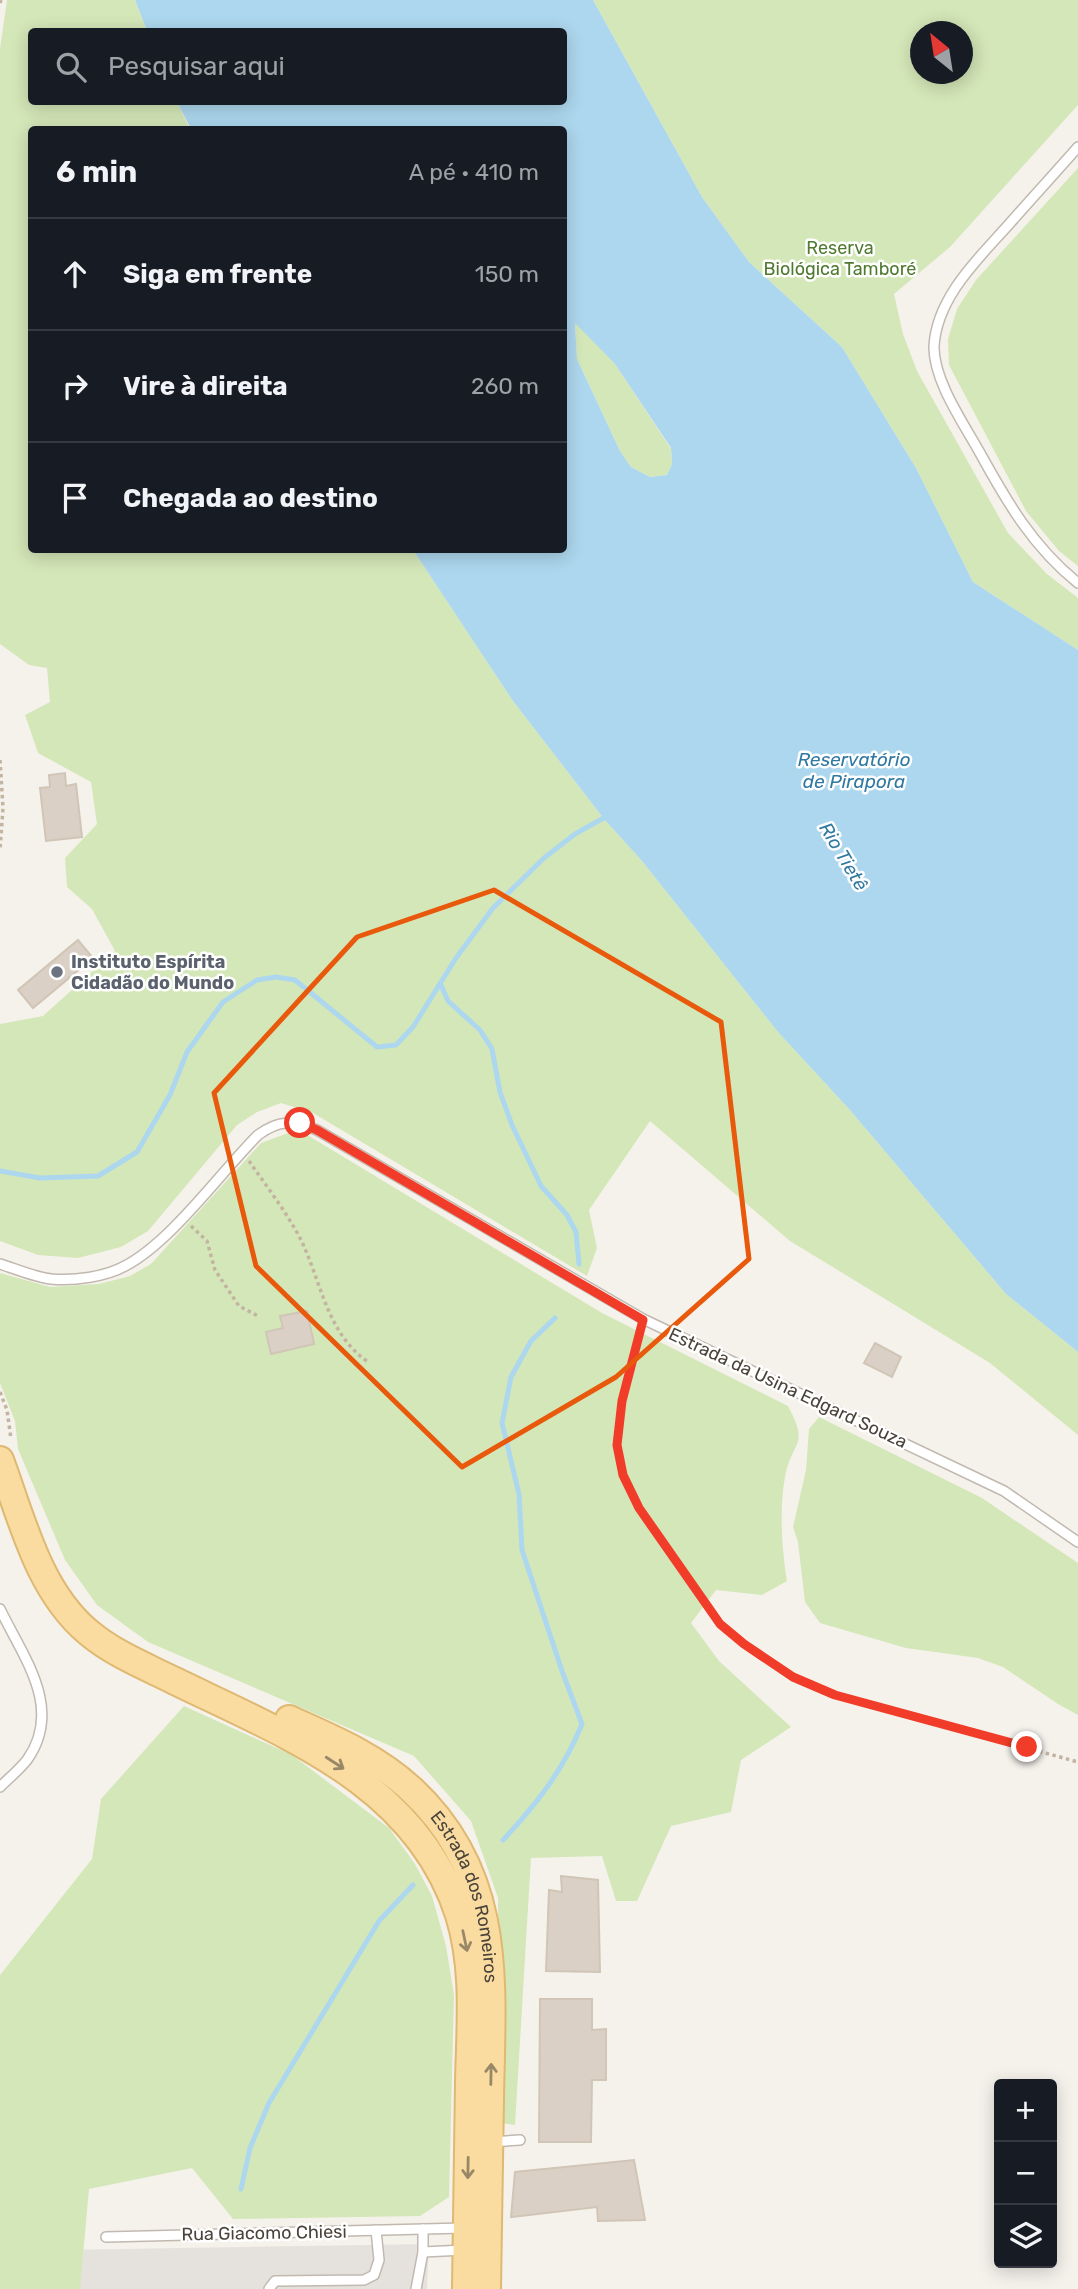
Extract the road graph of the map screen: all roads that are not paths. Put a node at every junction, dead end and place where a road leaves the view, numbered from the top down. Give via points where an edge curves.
1 (1078, 147) edge
2 (1078, 583) edge
3 (0, 1264) edge
4 (5, 1449) edge
5 (1078, 1542) edge
6 (0, 1609) edge
7 (165, 1676) junction
8 (0, 1787) edge
9 (520, 2140) dead end
10 (490, 2142) junction
11 (423, 2229) junction
12 (376, 2230) junction
13 (106, 2237) dead end
14 (467, 2239) junction
15 (424, 2252) junction
16 (269, 2289) edge
17 (416, 2289) edge
18 (466, 2289) edge
19 (487, 2289) edge

1 - 2 lane via 969,270 947,303 934,348 948,394 1001,492 1025,530
3 - 5 lane, Estrada da Usina Edgard Souza via 50,1279 124,1267 156,1244 271,1126 300,1123 643,1320 1004,1492
4 - 7 main road, Estrada dos Romeiros via 36,1556 67,1610 87,1632
6 - 8 lane via 41,1692 43,1711 26,1760
10 -> 7 main road, Estrada dos Romeiros via 489,1938 473,1879 454,1843 413,1791 367,1756 263,1707
7 -> 14 main road, Estrada dos Romeiros via 319,1753 355,1776 394,1808 433,1859 458,1915 470,1970
9 - 10 lane
10 - 19 main road, Estrada dos Romeiros
11 - 12 lane, Rua Giacomo Chiesi
11 - 14 lane, Rua Giacomo Chiesi
11 - 15 lane
12 - 13 lane, Rua Giacomo Chiesi
12 - 16 lane via 379,2260 374,2275 364,2280 275,2281
14 - 15 lane
14 - 18 main road, Estrada dos Romeiros
15 - 17 lane

